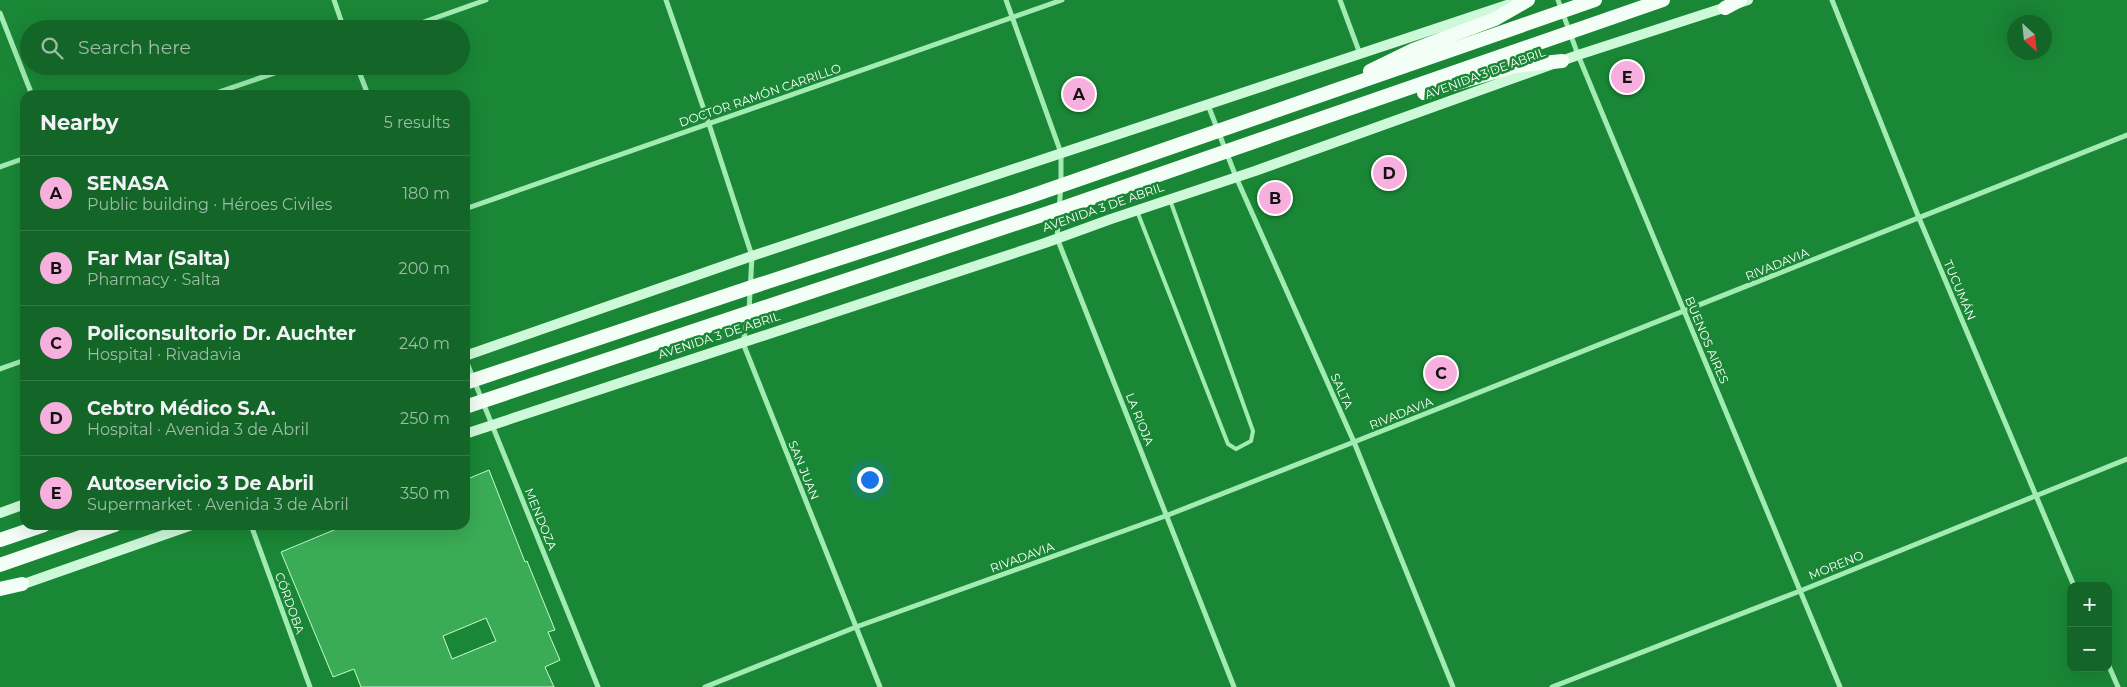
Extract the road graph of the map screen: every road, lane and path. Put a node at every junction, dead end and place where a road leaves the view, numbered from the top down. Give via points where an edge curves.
1 (334, 0) edge
2 (486, 0) edge
3 (666, 0) edge
4 (1006, 0) edge
5 (1062, 0) edge
6 (1340, 0) edge
7 (1521, 0) edge
8 (1528, 0) edge
9 (1596, 0) edge
10 (1664, 0) edge
11 (1740, 0) edge
12 (1748, 0) edge
13 (1832, 0) edge
14 (1560, 6) edge
15 (1725, 8) junction
16 (0, 13) edge
17 (1012, 17) junction
18 (341, 20) edge
19 (429, 20) edge
20 (1570, 32) junction
21 (1360, 54) junction
22 (1578, 55) junction
23 (1562, 61) junction
24 (20, 64) edge
25 (24, 75) edge
26 (269, 75) edge
27 (360, 75) edge
28 (30, 90) edge
29 (225, 90) edge
30 (366, 90) edge
31 (1310, 100) junction
32 (1208, 104) junction
33 (1319, 120) junction
34 (709, 124) junction
35 (1218, 130) junction
36 (2127, 135) edge
37 (1226, 150) junction
38 (1061, 153) junction
39 (20, 160) edge
40 (0, 167) edge
41 (1236, 177) junction
42 (1062, 184) junction
43 (1170, 200) junction
44 (470, 207) edge
45 (1060, 209) junction
46 (1137, 211) junction
47 (1919, 218) junction
48 (1058, 238) junction
49 (752, 256) junction
50 (752, 287) junction
51 (750, 312) junction
52 (1684, 312) junction
53 (743, 342) junction
54 (470, 355) edge
55 (20, 362) edge
56 (0, 369) edge
57 (470, 382) edge
58 (483, 402) junction
59 (470, 406) edge
60 (492, 425) junction
61 (470, 432) edge
62 (1354, 442) junction
63 (2127, 459) edge
64 (2035, 496) junction
65 (20, 506) edge
66 (0, 513) edge
67 (1168, 515) junction
68 (29, 530) edge
69 (101, 530) edge
70 (178, 530) edge
71 (253, 530) edge
72 (0, 540) edge
73 (0, 565) edge
74 (2072, 582) edge
75 (22, 584) joint
76 (0, 590) edge
77 (1800, 591) junction
78 (856, 627) junction
79 (2111, 672) edge
80 (310, 687) edge
81 (598, 687) edge
82 (705, 687) edge
83 (880, 687) edge
84 (1234, 687) edge
85 (1453, 687) edge
86 (1552, 687) edge
87 (1840, 687) edge
88 (2118, 687) edge

1 - 18 street
2 - 19 street
3 - 34 street
4 - 17 street, LA RIOJA
5 - 17 street, DOCTOR RAMÓN CARRILLO
6 - 21 street
7 - 21 main road
8 - 31 highway via 1496,19 1413,50
9 - 14 highway
10 - 20 highway, AVENIDA 3 DE ABRIL
11 - 15 highway
12 - 15 main road, AVENIDA 3 DE ABRIL
13 - 47 street, TUCUMÁN
14 - 20 street, BUENOS AIRES
14 - 31 highway
15 - 22 main road, AVENIDA 3 DE ABRIL
16 - 24 street
17 - 34 street, DOCTOR RAMÓN CARRILLO
17 - 38 street, LA RIOJA
20 - 22 street, BUENOS AIRES
20 - 33 highway, AVENIDA 3 DE ABRIL
21 - 32 main road
22 - 23 main road, AVENIDA 3 DE ABRIL
22 - 52 street, BUENOS AIRES
23 - 33 highway via 1515,66
23 - 41 main road, AVENIDA 3 DE ABRIL
25 - 28 street
26 - 29 street
27 - 30 street
31 - 35 highway
32 - 35 street, SALTA
32 - 38 main road
33 - 37 highway, AVENIDA 3 DE ABRIL
34 - 44 street, DOCTOR RAMÓN CARRILLO
34 - 49 street
35 - 37 street, SALTA
35 - 42 highway
36 - 47 street, RIVADAVIA
37 - 41 street, SALTA
37 - 45 highway, AVENIDA 3 DE ABRIL
38 - 42 street, LA RIOJA
38 - 49 main road
39 - 40 street
41 - 43 main road, AVENIDA 3 DE ABRIL
41 - 62 street, SALTA
42 - 45 street, LA RIOJA
42 - 50 highway
43 - 46 main road, AVENIDA 3 DE ABRIL
43 - 46 lane via 1253,431 1251,441 1236,449 1228,444
45 - 48 street, LA RIOJA
45 - 51 highway, AVENIDA 3 DE ABRIL
46 - 48 main road, AVENIDA 3 DE ABRIL
47 - 52 street, RIVADAVIA
47 - 64 street, TUCUMÁN
48 - 53 main road, AVENIDA 3 DE ABRIL
48 - 67 street, LA RIOJA
49 - 50 street
49 - 54 main road
50 - 51 street
50 - 57 highway
51 - 53 street
51 - 58 highway, AVENIDA 3 DE ABRIL
52 - 62 street, RIVADAVIA
52 - 77 street, BUENOS AIRES
53 - 60 main road, AVENIDA 3 DE ABRIL
53 - 78 street, SAN JUAN
55 - 56 street
57 - 58 street, MENDOZA
58 - 59 highway, AVENIDA 3 DE ABRIL
58 - 60 street, MENDOZA
60 - 61 main road, AVENIDA 3 DE ABRIL
60 - 81 street, MENDOZA
62 - 67 street, RIVADAVIA
62 - 85 street, SALTA
63 - 64 street, MORENO
64 - 74 street, TUCUMÁN
64 - 77 street, MORENO
65 - 66 main road
67 - 78 street, RIVADAVIA
67 - 84 street, LA RIOJA
68 - 72 highway
69 - 73 highway
70 - 75 main road
71 - 80 street, CÓRDOBA
75 - 76 highway
77 - 86 street, MORENO
77 - 87 street, BUENOS AIRES
78 - 82 street, RIVADAVIA
78 - 83 street, SAN JUAN
79 - 88 street

